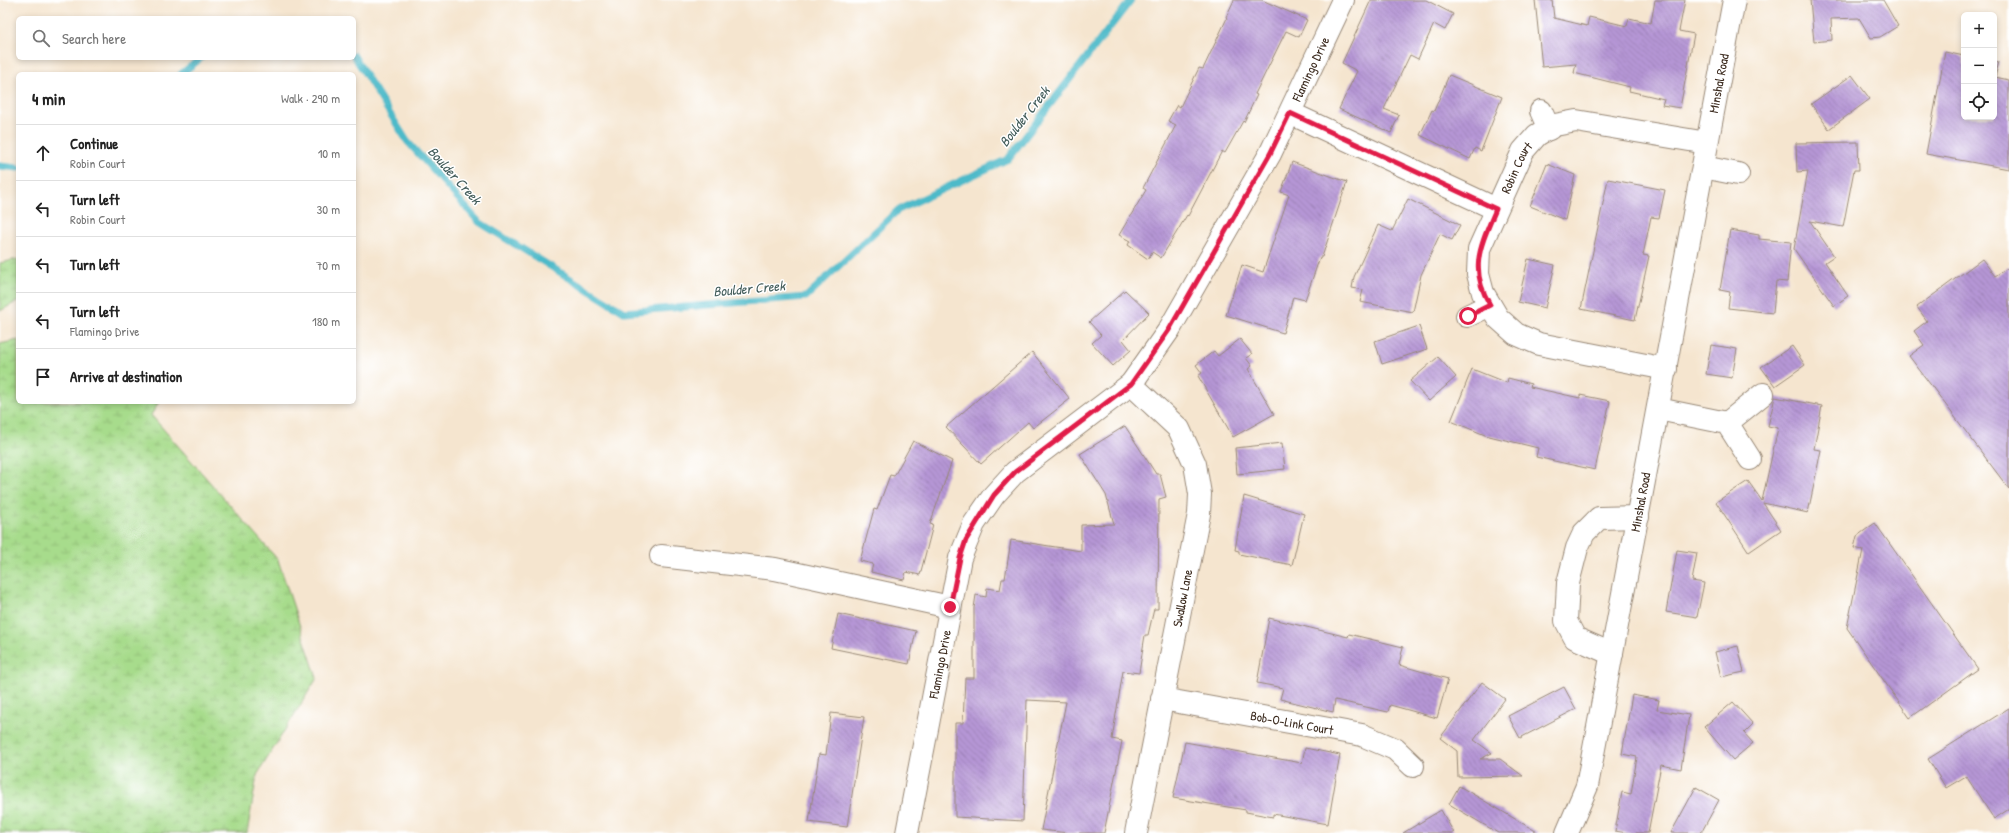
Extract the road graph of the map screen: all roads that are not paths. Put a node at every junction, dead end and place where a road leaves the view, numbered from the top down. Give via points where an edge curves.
1 (1343, 0) edge
2 (1734, 0) edge
3 (1290, 113) junction
4 (1707, 143) junction
5 (1703, 167) junction
6 (1738, 174) dead end
7 (1496, 209) junction
8 (1490, 305) junction
9 (1468, 316) dead end
10 (1666, 369) junction
11 (1131, 384) junction
12 (1763, 394) dead end
13 (1658, 409) junction
14 (1727, 423) junction
15 (1750, 459) dead end
16 (1638, 518) junction
17 (661, 556) dead end
18 (950, 607) junction
19 (1612, 654) junction
20 (1162, 700) junction
21 (1412, 766) dead end
22 (907, 833) edge
23 (1136, 833) edge
24 (1567, 833) edge

1 - 3 street, Flamingo Drive
2 - 4 street, Minshal Road
3 - 7 street
3 - 11 street, Flamingo Drive via 1270,154 1169,330
4 - 5 street, Minshal Road
4 - 7 street, Robin Court via 1576,121 1555,125 1545,120 1537,135 1523,151
5 - 6 street
5 - 10 street, Minshal Road
7 - 8 street, Robin Court via 1479,249 1478,274 1483,293
8 - 9 street
8 - 10 street, Robin Court via 1498,318 1516,334 1539,344
10 - 13 street, Minshal Road
11 - 18 street, Flamingo Drive via 1015,472 994,495 966,540
11 - 20 street, Swallow Lane via 1179,429 1195,464 1200,494 1199,514
12 - 14 street
13 - 14 street
13 - 16 street, Minshal Road
14 - 15 street
16 - 19 street, Minshal Road
16 - 19 street via 1599,518 1584,533 1577,548 1568,583 1566,621 1575,638
17 - 18 street via 775,569
18 - 22 street, Flamingo Drive
19 - 24 street, Minshal Road via 1587,786
20 - 21 street, Bob-O-Link Court via 1362,735 1395,749
20 - 23 street, Swallow Lane

